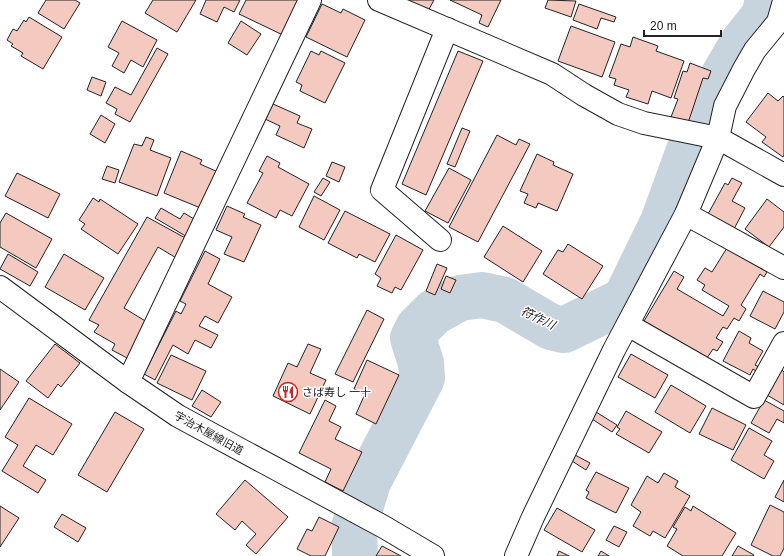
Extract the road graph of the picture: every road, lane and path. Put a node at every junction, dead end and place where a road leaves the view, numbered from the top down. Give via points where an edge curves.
1 (310, 0) edge
2 (379, 0) edge
3 (784, 1) edge
4 (447, 29) junction
5 (717, 137) junction
6 (784, 175) edge
7 (686, 214) junction
8 (440, 240) dead end
9 (784, 268) edge
10 (0, 287) edge
11 (628, 325) junction
12 (784, 343) edge
13 (128, 382) junction
14 (433, 556) edge
15 (516, 556) edge

1 - 13 street
2 - 4 street
3 - 5 street via 778,22 755,50 725,106
4 - 5 street via 552,74 618,114 644,123
4 - 8 street via 382,190
5 - 6 street
5 - 7 street
7 - 9 street
7 - 11 street
10 - 13 street, 宇治木屋線旧道
11 - 12 street via 754,397
11 - 15 street via 600,378
13 - 14 street, 宇治木屋線旧道 via 178,416

